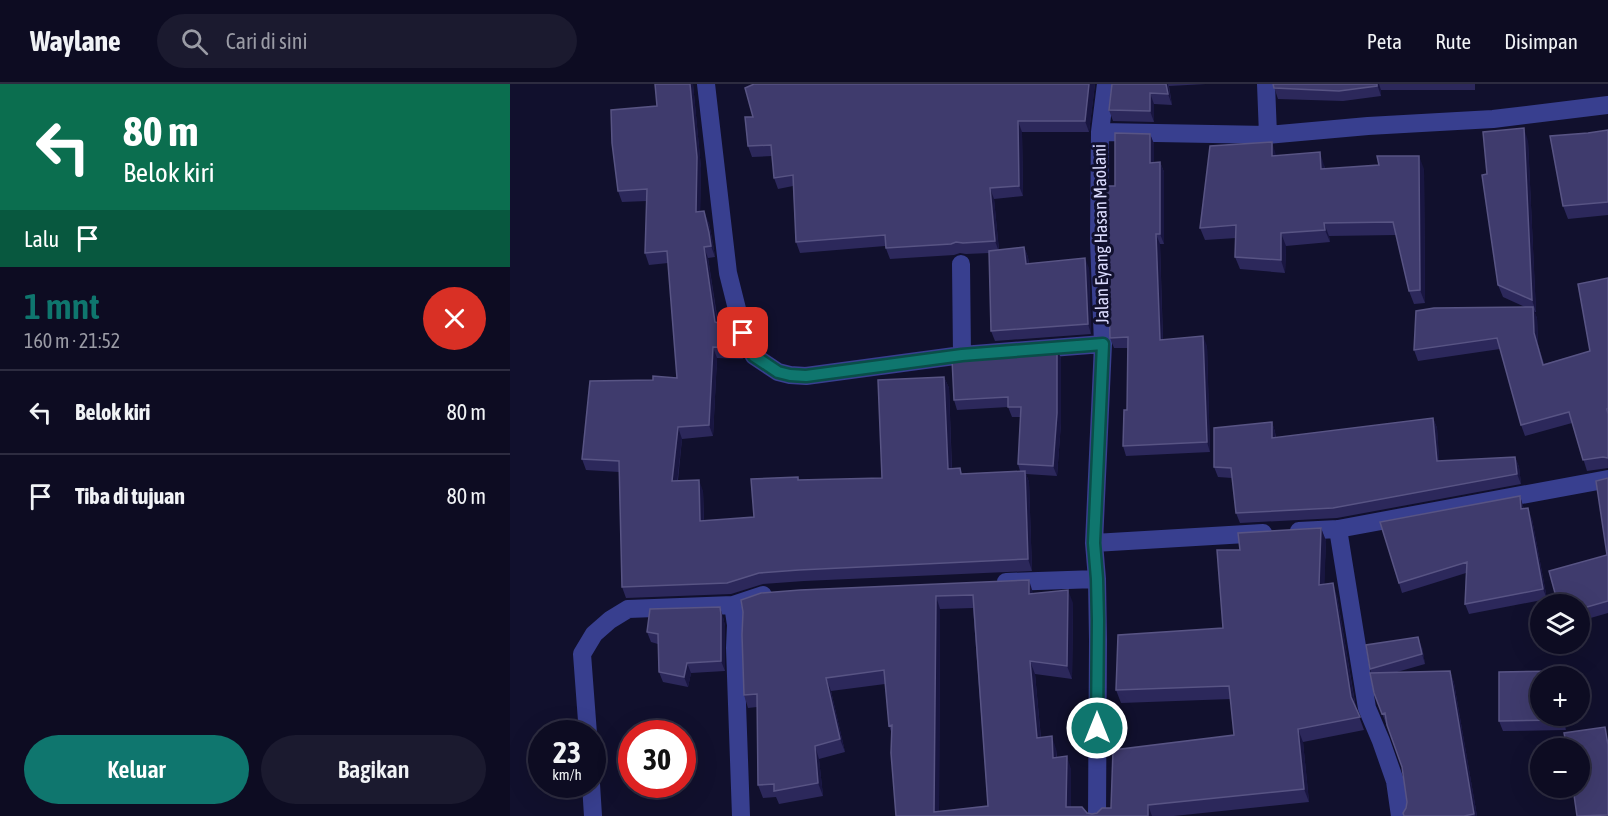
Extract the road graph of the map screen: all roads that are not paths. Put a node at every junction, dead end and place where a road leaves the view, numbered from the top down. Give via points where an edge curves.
1 (706, 84) edge
2 (1106, 84) edge
3 (1266, 84) edge
4 (1608, 105) edge
5 (1100, 132) junction
6 (1268, 135) junction
7 (961, 264) dead end
8 (1103, 344) junction
9 (962, 355) junction
10 (1608, 479) edge
11 (1338, 529) junction
12 (1094, 543) junction
13 (1097, 579) junction
14 (991, 583) edge
15 (784, 593) edge
16 (733, 605) junction
17 (587, 720) edge
18 (592, 798) edge
19 (593, 816) edge
20 (741, 816) edge
21 (1097, 816) edge
22 (1400, 816) edge

1 - 9 street via 728,273 743,333 754,356 778,372 806,376
2 - 5 street, Jalan Eyang Hasan Maolani
3 - 6 street
4 - 6 street via 1493,119
5 - 6 street
5 - 8 street, Jalan Eyang Hasan Maolani
7 - 9 street
8 - 9 street
8 - 12 street, Jalan Eyang Hasan Maolani
10 - 11 street
11 - 12 street
11 - 22 street via 1367,708 1395,781
12 - 13 street, Jalan Eyang Hasan Maolani
13 - 14 street
13 - 21 street, Jalan Eyang Hasan Maolani
15 - 16 street
16 - 17 street via 628,609 610,620 594,634 582,654
16 - 20 street
18 - 19 street

